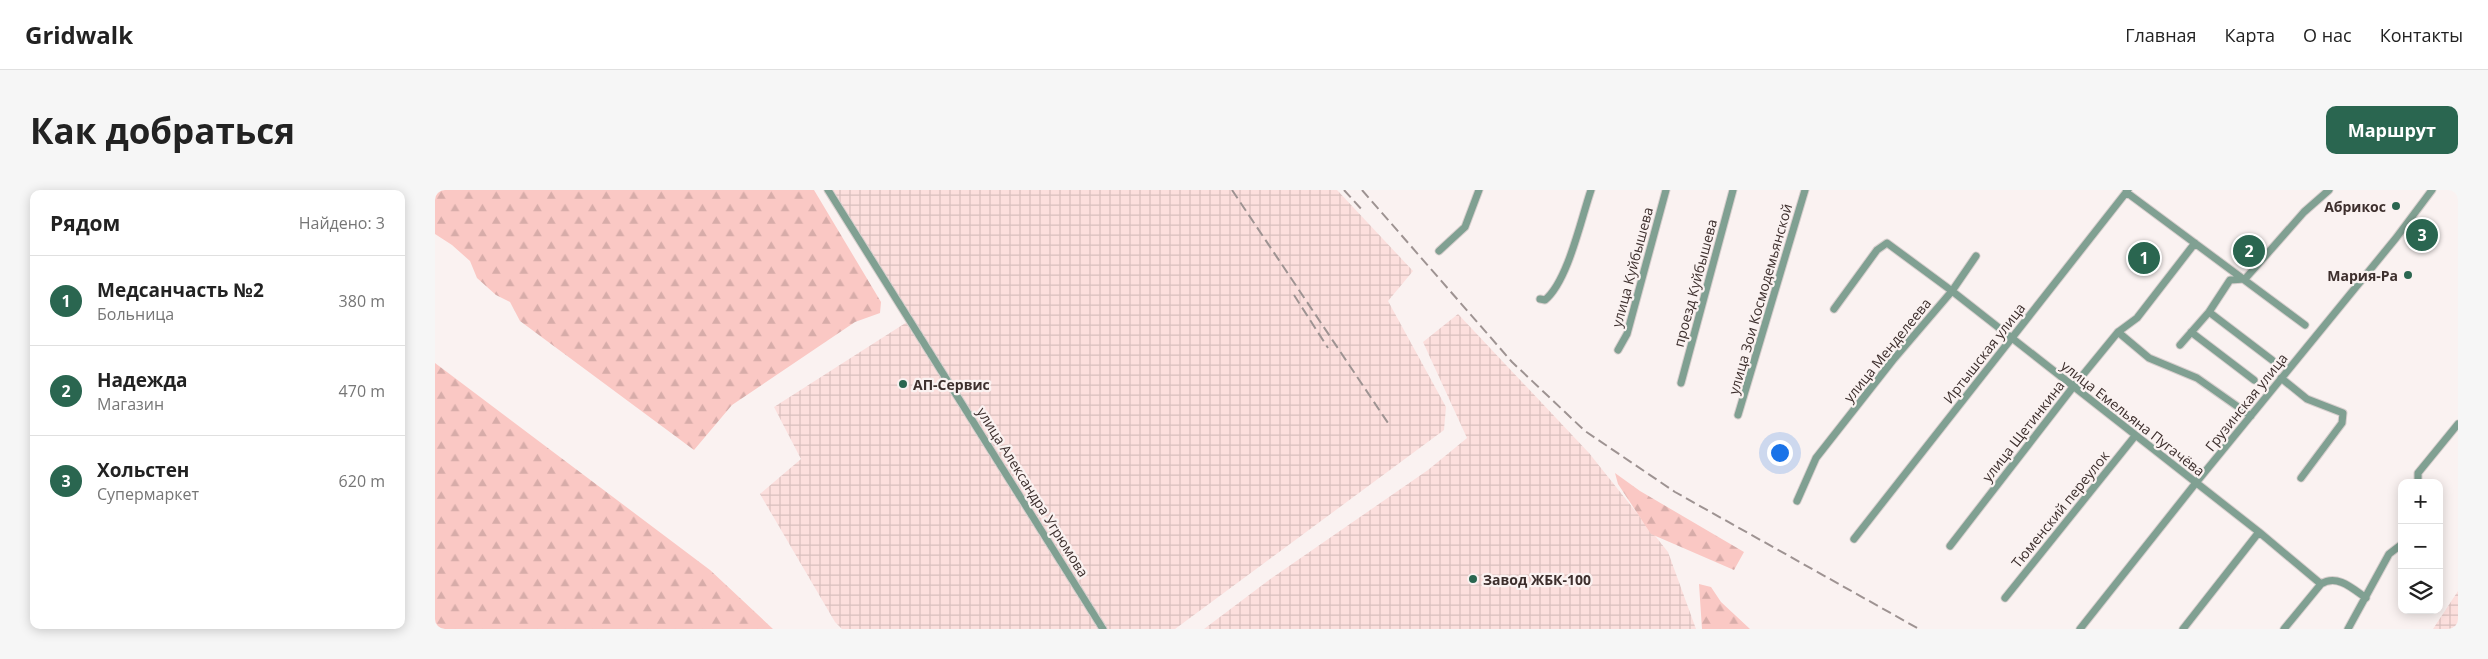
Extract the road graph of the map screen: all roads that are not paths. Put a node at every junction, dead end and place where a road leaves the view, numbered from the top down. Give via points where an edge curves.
1 (828, 190) edge
2 (1479, 190) edge
3 (1591, 190) edge
4 (1666, 190) edge
5 (1733, 190) edge
6 (1805, 190) edge
7 (2329, 190) edge
8 (2431, 190) edge
9 (2127, 191) edge
10 (2195, 243) junction
11 (1439, 251) dead end
12 (1975, 256) dead end
13 (2245, 279) junction
14 (1952, 291) junction
15 (1541, 299) dead end
16 (1834, 309) dead end
17 (2209, 312) junction
18 (2305, 325) dead end
19 (2118, 332) junction
20 (2191, 332) junction
21 (2011, 338) junction
22 (2180, 345) dead end
23 (1618, 350) dead end
24 (2272, 360) dead end
25 (2281, 378) junction
26 (2254, 380) dead end
27 (1681, 383) dead end
28 (2073, 387) junction
29 (1738, 415) dead end
30 (2251, 416) junction
31 (2458, 424) edge
32 (2135, 436) junction
33 (2301, 478) dead end
34 (2418, 479) edge
35 (2195, 484) junction
36 (1797, 501) dead end
37 (2259, 532) junction
38 (1854, 539) dead end
39 (1950, 546) dead end
40 (2398, 547) edge
41 (2321, 584) junction
42 (2005, 598) dead end
43 (2366, 598) junction
44 (1103, 629) edge
45 (2080, 629) edge
46 (2183, 629) edge
47 (2284, 629) edge
48 (2348, 629) edge

1 - 44 street, улица Александра Угрюмова
2 - 11 street via 1465,227
3 - 15 street via 1562,276 1549,296
4 - 23 street, улица Куйбышева via 1627,334
5 - 27 street, проезд Куйбышева
6 - 29 street, улица Зои Космодемьянской
7 - 13 street via 2304,212
8 - 25 street, Грузинская улица via 2396,238
9 - 10 street
9 - 21 street, Иртышская улица
10 - 13 street
10 - 19 street, улица Щетинкина via 2137,318
12 - 14 street, улица Менделеева
13 - 17 street via 2230,280
13 - 18 street
14 - 16 street, улица Емельяна Пугачёва via 1887,243 1877,250
14 - 21 street, улица Емельяна Пугачёва
14 - 36 street, улица Менделеева via 1816,458
17 - 20 street
17 - 24 street
19 - 28 street, улица Щетинкина
19 - 30 street via 2149,358 2197,378
20 - 22 street
20 - 26 street
21 - 28 street, улица Емельяна Пугачёва
21 - 38 street, Иртышская улица
25 - 30 street, Грузинская улица
25 - 33 street via 2307,399 2343,413 2342,423
28 - 32 street, улица Емельяна Пугачёва
28 - 39 street, улица Щетинкина
30 - 35 street, Грузинская улица
31 - 34 street via 2418,474
32 - 35 street, улица Емельяна Пугачёва
32 - 42 street, Тюменский переулок
35 - 37 street, улица Емельяна Пугачёва
35 - 45 street, Грузинская улица
37 - 41 street, улица Емельяна Пугачёва
37 - 46 street
40 - 43 street via 2389,554
41 - 43 street via 2336,580
41 - 47 street
43 - 48 street

